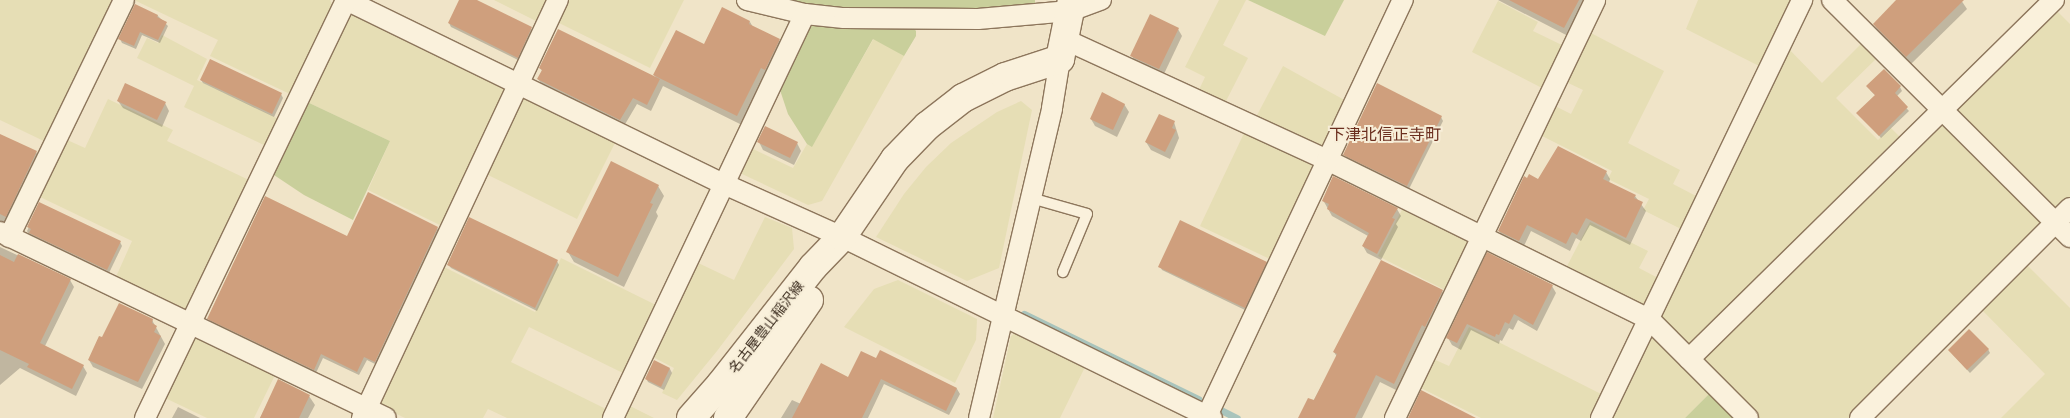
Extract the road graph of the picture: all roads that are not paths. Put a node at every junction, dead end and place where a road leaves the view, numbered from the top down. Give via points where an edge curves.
1 (124, 0) edge
2 (346, 0) edge
3 (558, 0) edge
4 (747, 0) edge
5 (1101, 0) edge
6 (1403, 0) edge
7 (1595, 0) edge
8 (1802, 0) edge
9 (1832, 0) edge
10 (2054, 0) edge
11 (1071, 5) edge
12 (805, 14) junction
13 (1062, 49) junction
14 (519, 84) junction
15 (1943, 109) junction
16 (1327, 160) junction
17 (724, 184) junction
18 (1030, 198) junction
19 (2070, 208) edge
20 (2056, 222) junction
21 (5, 235) edge
22 (842, 237) junction
23 (1483, 237) junction
24 (2070, 237) edge
25 (1063, 272) dead end
26 (1002, 316) junction
27 (1649, 319) junction
28 (190, 325) junction
29 (1689, 359) junction
30 (364, 413) edge
31 (1208, 417) edge
32 (146, 418) edge
33 (386, 418) edge
34 (613, 418) edge
35 (691, 418) edge
36 (728, 418) edge
37 (979, 418) edge
38 (1395, 418) edge
39 (1601, 418) edge
40 (1748, 418) edge
41 (1860, 418) edge

1 - 21 street
2 - 14 street
2 - 28 street
3 - 14 street
4 - 12 street
5 - 11 street
6 - 16 street
7 - 23 street
8 - 27 street
9 - 15 street
10 - 15 street
11 - 12 street via 978,19 844,18
11 - 13 main road
12 - 17 street
13 - 16 street
13 - 18 street via 1052,108
13 - 22 main road, 名古屋豊山稲沢線 via 963,98 928,126 895,160
14 - 17 street
14 - 30 street
15 - 20 street
15 - 29 street
16 - 23 street
16 - 31 street
17 - 22 street
17 - 34 street
18 - 25 lane via 1087,214
18 - 26 street
19 - 20 street
20 - 24 street
20 - 41 street
21 - 28 street
22 - 26 street
22 - 35 main road, 名古屋豊山稲沢線 via 813,267
22 - 36 main road, 名古屋豊山稲沢線 via 830,268
23 - 27 street
23 - 38 street
26 - 31 street
26 - 37 street
27 - 29 street
27 - 39 street
28 - 30 street
28 - 32 street
29 - 40 street
30 - 33 street

